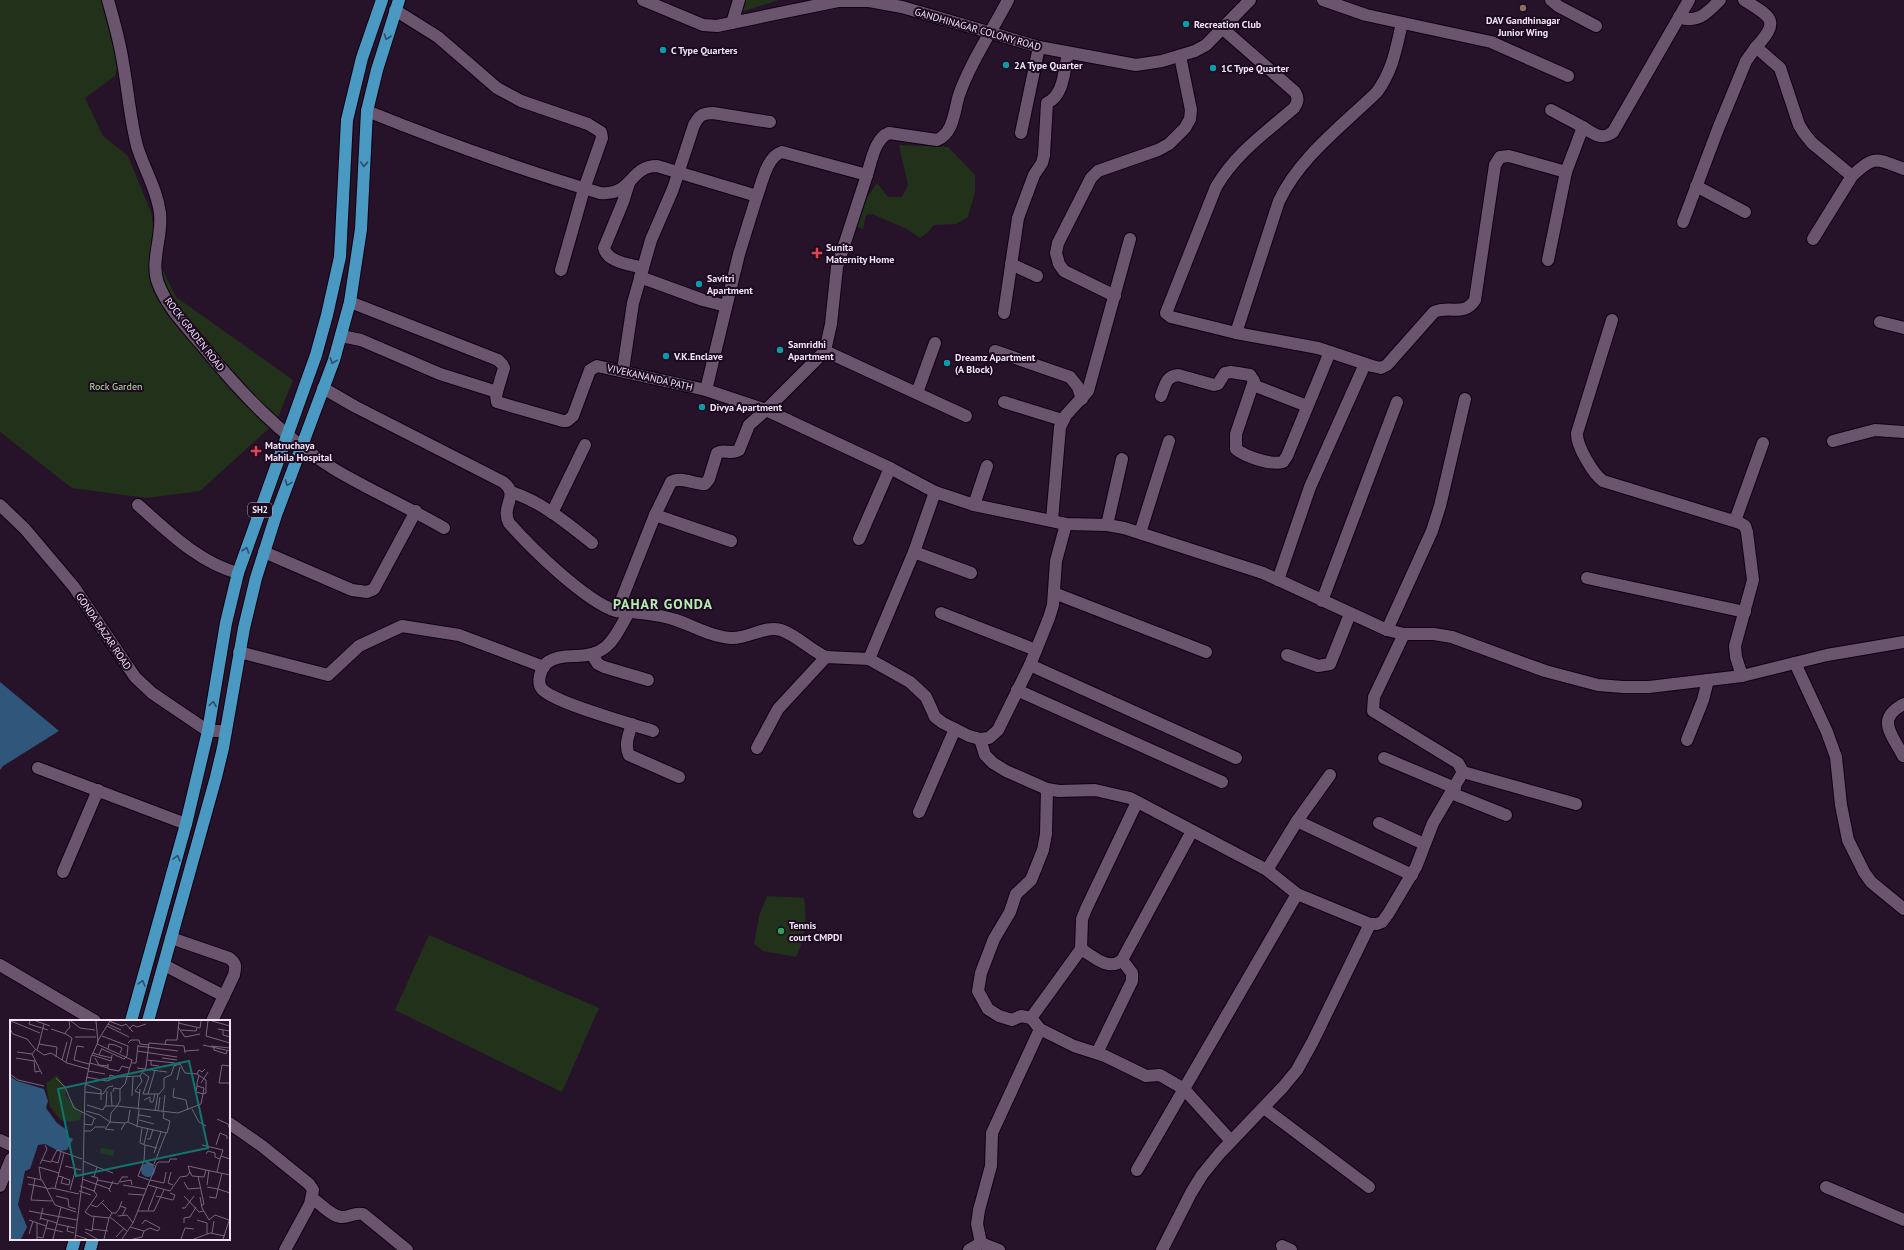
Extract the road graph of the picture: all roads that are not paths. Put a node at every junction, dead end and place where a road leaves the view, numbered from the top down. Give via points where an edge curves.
1 (108, 0) edge
2 (382, 0) edge
3 (643, 0) edge
4 (739, 0) edge
5 (1008, 0) edge
6 (1250, 0) edge
7 (1323, 0) edge
8 (1551, 0) edge
9 (1689, 0) edge
10 (1720, 0) edge
11 (1744, 0) edge
12 (852, 1) edge
13 (397, 5) edge
14 (1680, 17) junction
15 (732, 23) junction
16 (1402, 23) junction
17 (1596, 26) dead end
18 (1222, 28) junction
19 (991, 33) junction
20 (1038, 47) junction
21 (1756, 48) junction
22 (1068, 53) junction
23 (1180, 56) junction
24 (1568, 76) dead end
25 (1551, 110) dead end
26 (368, 111) junction
27 (770, 122) dead end
28 (1583, 127) junction
29 (1021, 133) dead end
30 (1904, 169) edge
31 (679, 172) junction
32 (1566, 172) junction
33 (866, 175) junction
34 (1852, 176) junction
35 (629, 182) junction
36 (1696, 186) junction
37 (584, 188) junction
38 (757, 196) junction
39 (1745, 212) dead end
40 (1683, 222) dead end
41 (1130, 239) dead end
42 (1813, 239) dead end
43 (1548, 260) dead end
44 (1011, 264) junction
45 (561, 270) dead end
46 (642, 273) junction
47 (1037, 276) dead end
48 (1115, 296) junction
49 (350, 302) junction
50 (726, 306) junction
51 (1004, 312) dead end
52 (1612, 320) dead end
53 (1880, 322) dead end
54 (1904, 328) edge
55 (1236, 333) junction
56 (342, 336) junction
57 (935, 343) dead end
58 (825, 351) junction
59 (995, 351) dead end
60 (1330, 352) junction
61 (1365, 364) junction
62 (623, 370) junction
63 (1253, 385) junction
64 (324, 388) junction
65 (706, 390) junction
66 (497, 392) junction
67 (917, 393) junction
68 (1161, 396) dead end
69 (1082, 399) junction
70 (1465, 399) dead end
71 (1004, 402) dead end
72 (1397, 402) dead end
73 (1307, 406) junction
74 (766, 410) junction
75 (966, 416) dead end
76 (1062, 420) junction
77 (1904, 432) edge
78 (288, 436) junction
79 (1169, 441) dead end
80 (1833, 441) dead end
81 (1763, 443) dead end
82 (301, 445) junction
83 (585, 445) dead end
84 (1122, 460) dead end
85 (987, 466) dead end
86 (890, 468) junction
87 (511, 492) junction
88 (935, 492) junction
89 (0, 505) edge
90 (138, 505) dead end
91 (974, 505) junction
92 (416, 511) junction
93 (552, 512) junction
94 (655, 515) junction
95 (1052, 520) junction
96 (1735, 521) junction
97 (1066, 524) junction
98 (1107, 525) junction
99 (444, 528) dead end
100 (1140, 533) junction
101 (859, 539) dead end
102 (731, 541) dead end
103 (592, 543) dead end
104 (264, 552) junction
105 (914, 552) junction
106 (238, 573) junction
107 (971, 573) dead end
108 (1586, 578) dead end
109 (1278, 580) junction
110 (1054, 594) junction
111 (1322, 601) junction
112 (617, 611) junction
113 (629, 612) junction
114 (1745, 612) junction
115 (941, 613) dead end
116 (1350, 614) junction
117 (1387, 630) junction
118 (1404, 634) junction
119 (1904, 642) edge
120 (1036, 650) junction
121 (239, 652) junction
122 (1206, 652) dead end
123 (592, 655) junction
124 (1287, 655) dead end
125 (826, 657) junction
126 (869, 659) junction
127 (1795, 663) junction
128 (1030, 665) junction
129 (544, 667) junction
130 (1742, 676) junction
131 (648, 680) dead end
132 (1708, 680) junction
133 (1017, 690) junction
134 (1904, 704) edge
135 (632, 724) junction
136 (955, 729) junction
137 (208, 731) junction
138 (226, 731) junction
139 (653, 731) dead end
140 (980, 739) junction
141 (1687, 740) dead end
142 (757, 748) dead end
143 (1903, 756) edge
144 (1236, 758) dead end
145 (1384, 758) dead end
146 (38, 768) dead end
147 (1463, 772) junction
148 (1330, 775) dead end
149 (679, 777) dead end
150 (1222, 782) dead end
151 (1047, 789) junction
152 (98, 790) junction
153 (1453, 791) junction
154 (1137, 802) junction
155 (1576, 804) dead end
156 (919, 812) dead end
157 (1506, 815) dead end
158 (1296, 821) junction
159 (1380, 823) dead end
160 (186, 824) junction
161 (1192, 831) junction
162 (1424, 844) junction
163 (1267, 870) junction
164 (63, 872) dead end
165 (1412, 875) junction
166 (1297, 894) junction
167 (1904, 909) edge
168 (1370, 924) junction
169 (171, 938) junction
170 (1081, 949) junction
171 (1122, 960) junction
172 (164, 964) junction
173 (0, 965) edge
174 (224, 996) junction
175 (1032, 1018) junction
176 (93, 1020) edge
177 (131, 1020) edge
178 (148, 1020) edge
179 (212, 1020) edge
180 (1040, 1029) junction
181 (1097, 1053) junction
182 (1184, 1089) junction
183 (1264, 1108) junction
184 (230, 1124) edge
185 (0, 1140) edge
186 (1231, 1141) junction
187 (10, 1145) edge
188 (10, 1161) edge
189 (1137, 1170) dead end
190 (0, 1186) edge
191 (1369, 1187) dead end
192 (1826, 1187) dead end
193 (312, 1198) junction
194 (1904, 1220) edge
195 (75, 1240) edge
196 (93, 1240) edge
197 (981, 1243) junction
198 (72, 1250) edge
199 (90, 1250) edge
200 (285, 1250) edge
201 (407, 1250) edge
202 (969, 1250) edge
203 (999, 1250) edge
204 (1162, 1250) edge

1 - 78 street, ROCK GRADEN ROAD via 123,62 137,146 157,194 160,214 160,238 155,260 158,282 168,303 209,354 265,416
2 - 78 main road, SH2 via 362,58 347,120 340,257 316,355
3 - 15 street, GANDHINAGAR COLONY ROAD via 703,25
4 - 15 street
5 - 19 street
6 - 18 street, GANDHINAGAR COLONY ROAD
7 - 16 street via 1366,15
8 - 17 street
9 - 14 street
10 - 14 street via 1702,18 1688,20
11 - 21 street via 1766,14 1771,22 1771,28
12 - 15 street, GANDHINAGAR COLONY ROAD via 838,1
12 - 19 street, GANDHINAGAR COLONY ROAD via 902,7
13 -> 26 main road, SH2 via 372,87
13 - 37 street via 497,88 521,101 588,124 601,132 602,138
14 - 28 street via 1613,132 1606,137 1600,137
16 - 24 street via 1491,42
16 - 55 street via 1393,64 1377,92 1297,170 1286,186
18 - 23 street, GANDHINAGAR COLONY ROAD via 1206,44
18 - 55 street via 1279,76 1298,97 1294,108 1245,149 1224,174 1166,310 1171,317
19 - 20 street, GANDHINAGAR COLONY ROAD
19 - 33 street via 963,84 949,131 937,140 889,133 883,135
20 - 22 street, GANDHINAGAR COLONY ROAD
20 - 29 street
21 - 34 street via 1780,68 1804,133 1812,143
21 - 36 street via 1746,61
22 - 23 street, GANDHINAGAR COLONY ROAD via 1136,65
22 - 44 street via 1059,94 1047,103 1044,155 1022,206
23 - 48 street via 1191,110 1185,128 1170,144 1158,150 1098,171 1085,189 1058,243 1056,253 1064,271
25 - 28 street
26 - 37 street via 433,138
26 -> 49 main road, SH2 via 361,228
27 - 31 street via 704,113 694,125
28 - 32 street
30 - 34 street via 1874,160 1867,162
31 - 35 street via 649,166 642,168
31 - 38 street
31 - 46 street via 657,221
32 - 43 street
32 - 61 street via 1510,156 1500,157 1496,165 1475,300 1470,307 1462,310 1442,309 1434,312 1387,365 1381,368
33 - 38 street via 782,152 771,160
33 - 58 street via 838,267
34 - 42 street
35 - 37 street via 618,192 610,194
35 - 46 street via 604,248 605,253 615,260
36 - 39 street
36 - 40 street
37 - 45 street
38 - 50 street
41 - 48 street
44 - 47 street
44 - 51 street
46 - 50 street via 703,300
46 - 62 street via 629,328
48 - 69 street via 1091,383
49 - 56 main road, SH2
49 - 66 street via 498,360 504,368
50 - 65 street
52 - 96 street via 1577,432 1578,441 1594,473 1608,483
53 - 54 street
55 - 60 street
56 -> 64 main road, SH2
56 - 66 street via 368,343 440,374
57 - 67 street
58 - 67 street
58 - 74 street
59 - 69 street via 1070,377 1078,387
60 - 61 street
60 - 73 street
61 - 109 street via 1310,487
62 - 65 street, VIVEKANANDA PATH
62 - 66 street, VIVEKANANDA PATH via 593,367 573,416 568,421 500,404 496,399
63 - 68 street via 1254,381 1250,375 1231,372 1225,373 1218,384 1214,385 1172,376 1168,379
63 - 73 street
63 - 73 street via 1235,442 1236,449 1241,453 1277,463 1283,462 1288,456
64 - 82 main road, SH2
64 - 87 street via 503,482
65 - 74 street, VIVEKANANDA PATH
67 - 75 street
69 - 76 street
70 - 117 street via 1432,531
71 - 76 street
72 - 111 street
74 - 86 street, VIVEKANANDA PATH
74 - 94 street via 749,425 738,450 717,453 709,479 704,484 681,479 671,482
76 - 95 street
77 - 80 street via 1875,430
78 - 82 street, ROCK GRADEN ROAD
106 -> 78 main road, SH2
79 - 100 street
81 - 96 street
82 - 92 street, ROCK GRADEN ROAD via 334,469
82 -> 104 main road, SH2
83 - 93 street
84 - 98 street
85 - 91 street
86 - 88 street, VIVEKANANDA PATH
86 - 101 street
87 - 93 street via 531,499
87 - 112 street via 505,516 509,523 573,583
88 - 91 street, VIVEKANANDA PATH
88 - 105 street
89 - 137 street, GONDA BAZAR ROAD via 25,529 74,587 135,677 152,694
90 - 106 street via 202,558 221,569
91 - 95 street, VIVEKANANDA PATH
92 - 99 street, ROCK GRADEN ROAD
92 - 104 street via 374,588 367,592 352,590
93 - 103 street
94 - 102 street
94 - 112 street
95 - 97 street, VIVEKANANDA PATH
96 - 114 street via 1744,526 1747,532 1752,571 1752,589
97 - 98 street, VIVEKANANDA PATH
97 - 110 street via 1056,561
98 - 100 street, VIVEKANANDA PATH
100 - 109 street, VIVEKANANDA PATH
104 - 121 main road, SH2
105 - 107 street
105 - 126 street
137 -> 106 main road, SH2 via 226,623
108 - 114 street
109 - 111 street, VIVEKANANDA PATH
110 - 120 street via 1049,618
110 - 122 street
111 - 116 street, VIVEKANANDA PATH
112 - 113 street
113 - 123 street via 608,645
113 - 125 street via 676,620 731,638 743,638 771,629 782,630 814,652
114 - 130 street via 1736,646 1736,657
115 - 120 street
116 - 117 street, VIVEKANANDA PATH
116 - 124 street via 1330,664 1318,666
117 - 118 street, VIVEKANANDA PATH
118 - 132 street, VIVEKANANDA PATH via 1452,637 1522,664 1598,685 1649,688
118 - 147 street via 1374,697 1373,711 1458,763
119 - 127 street, VIVEKANANDA PATH
120 - 128 street
121 - 129 street via 328,675 359,646 402,626 459,635
121 - 138 main road, SH2
123 - 129 street via 557,658
123 - 131 street via 598,664
125 - 126 street
125 - 142 street via 778,709
126 - 136 street via 920,689 935,716
127 - 130 street, VIVEKANANDA PATH
127 - 167 street via 1836,757 1848,840 1871,882
128 - 133 street
128 - 144 street
129 - 135 street via 540,682 548,694
130 - 132 street, VIVEKANANDA PATH
132 - 141 street
133 - 140 street via 998,730 989,738
133 - 150 street
134 - 143 street via 1893,710 1886,724
135 - 139 street
135 - 149 street via 627,742 629,755
136 - 140 street
136 - 156 street
137 - 138 street
137 - 160 main road, SH2
138 - 169 main road, SH2 via 216,777
140 - 151 street via 985,755 993,763
145 - 153 street
146 - 152 street
147 - 153 street
147 - 155 street
148 - 158 street
151 - 154 street via 1095,790
151 - 175 street via 1043,850 1031,880 1016,894 1010,912 994,939 981,973 978,991 988,1009 998,1016 1012,1020 1021,1016
152 - 160 street
152 - 164 street
153 - 157 street
153 - 162 street via 1433,823
154 - 161 street
154 - 170 street via 1086,909 1081,928
158 - 163 street
158 - 165 street
159 - 162 street
177 -> 160 main road, SH2
161 - 163 street
161 - 171 street
162 - 165 street
163 - 166 street
165 - 168 street via 1382,922
166 - 168 street
166 - 182 street
168 - 183 street via 1297,1070
169 - 172 main road, SH2
169 - 174 street via 234,962 234,975
170 - 171 street via 1110,965 1118,964
170 - 175 street
171 - 181 street via 1132,973 1132,981
172 - 174 street
172 - 178 main road, SH2
173 - 176 street
174 - 179 street
175 - 180 street
180 - 181 street via 1074,1046
180 - 197 street via 992,1133 991,1166 977,1224
181 - 182 street via 1146,1076 1160,1075
182 - 186 street
182 - 189 street
183 - 186 street
183 - 191 street
184 - 193 street via 309,1184 313,1190
185 - 187 street
186 - 204 street via 1202,1175
188 - 190 street
192 - 194 street
193 - 200 street
193 - 201 street via 341,1217 363,1214
195 - 198 main road
196 - 199 main road
197 - 202 street
197 - 203 street

